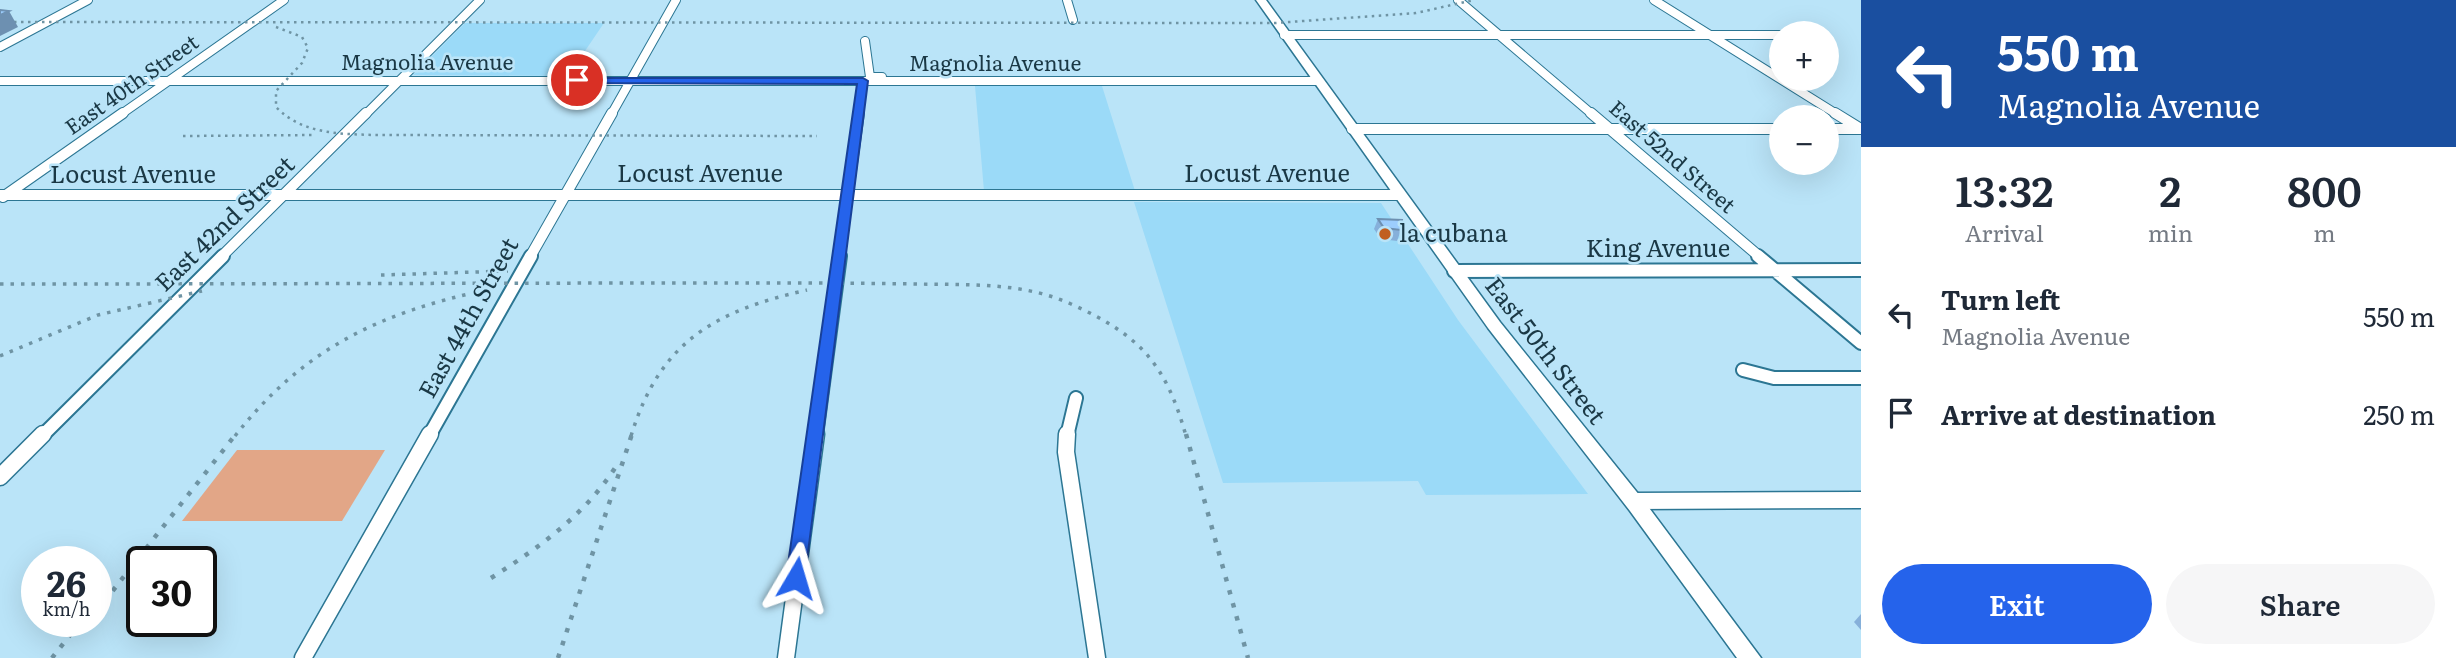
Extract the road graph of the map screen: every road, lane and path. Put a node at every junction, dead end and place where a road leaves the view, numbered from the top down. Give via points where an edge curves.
1 (88, 0) edge
2 (284, 0) edge
3 (480, 0) edge
4 (676, 0) edge
5 (1067, 0) edge
6 (1261, 0) edge
7 (1458, 0) edge
8 (1654, 0) edge
9 (1073, 20) dead end
10 (1283, 35) junction
11 (1498, 35) junction
12 (1710, 35) junction
13 (1769, 35) edge
14 (865, 41) dead end
15 (0, 47) edge
16 (1217, 78) dead end
17 (169, 80) junction
18 (400, 80) junction
19 (628, 80) junction
20 (0, 81) edge
21 (863, 81) junction
22 (1317, 81) junction
23 (1352, 129) junction
24 (1769, 129) edge
25 (1839, 129) edge
26 (1861, 129) edge
27 (1611, 130) junction
28 (564, 195) junction
29 (846, 195) junction
30 (1400, 195) junction
31 (283, 196) junction
32 (2, 197) edge
33 (1774, 270) junction
34 (1861, 270) edge
35 (1454, 271) junction
36 (1861, 343) edge
37 (1743, 370) dead end
38 (1861, 378) edge
39 (1076, 398) dead end
40 (0, 477) edge
41 (1861, 500) edge
42 (1633, 501) junction
43 (303, 658) edge
44 (786, 658) edge
45 (1097, 658) edge
46 (1750, 658) edge

1 - 15 street
2 - 17 street, East 40th Street
3 - 18 street, East 42nd Street
4 - 19 street, East 44th Street
5 - 9 street
6 - 10 main road, East 50th Street
7 - 11 street, East 52nd Street
8 - 12 street
10 - 11 street
10 - 22 main road, East 50th Street
11 - 12 street
11 - 27 street, East 52nd Street
12 - 13 street
12 - 26 street
14 - 16 street via 870,77
17 - 18 street, Magnolia Avenue
17 - 20 street, Magnolia Avenue
17 - 32 street, East 40th Street
18 - 19 street, Magnolia Avenue
18 - 31 street, East 42nd Street
19 - 21 street, Magnolia Avenue
19 - 28 street, East 44th Street
21 - 22 street, Magnolia Avenue
21 - 29 street
22 - 23 main road, East 50th Street
23 - 27 street
23 - 30 main road, East 50th Street
24 - 27 street
25 - 26 street
27 - 33 street, East 52nd Street
28 - 29 street, Locust Avenue
28 - 31 street, Locust Avenue
28 - 43 street, East 44th Street
29 - 30 street, Locust Avenue
29 - 44 street
30 - 35 main road, East 50th Street
31 - 32 street, Locust Avenue
31 - 40 street, East 42nd Street
33 - 34 street, King Avenue
33 - 35 street, King Avenue
33 - 36 street, East 52nd Street
35 - 42 main road, East 50th Street
37 - 38 street via 1774,378
39 - 45 street via 1066,452
41 - 42 street
42 - 46 main road, East 50th Street

